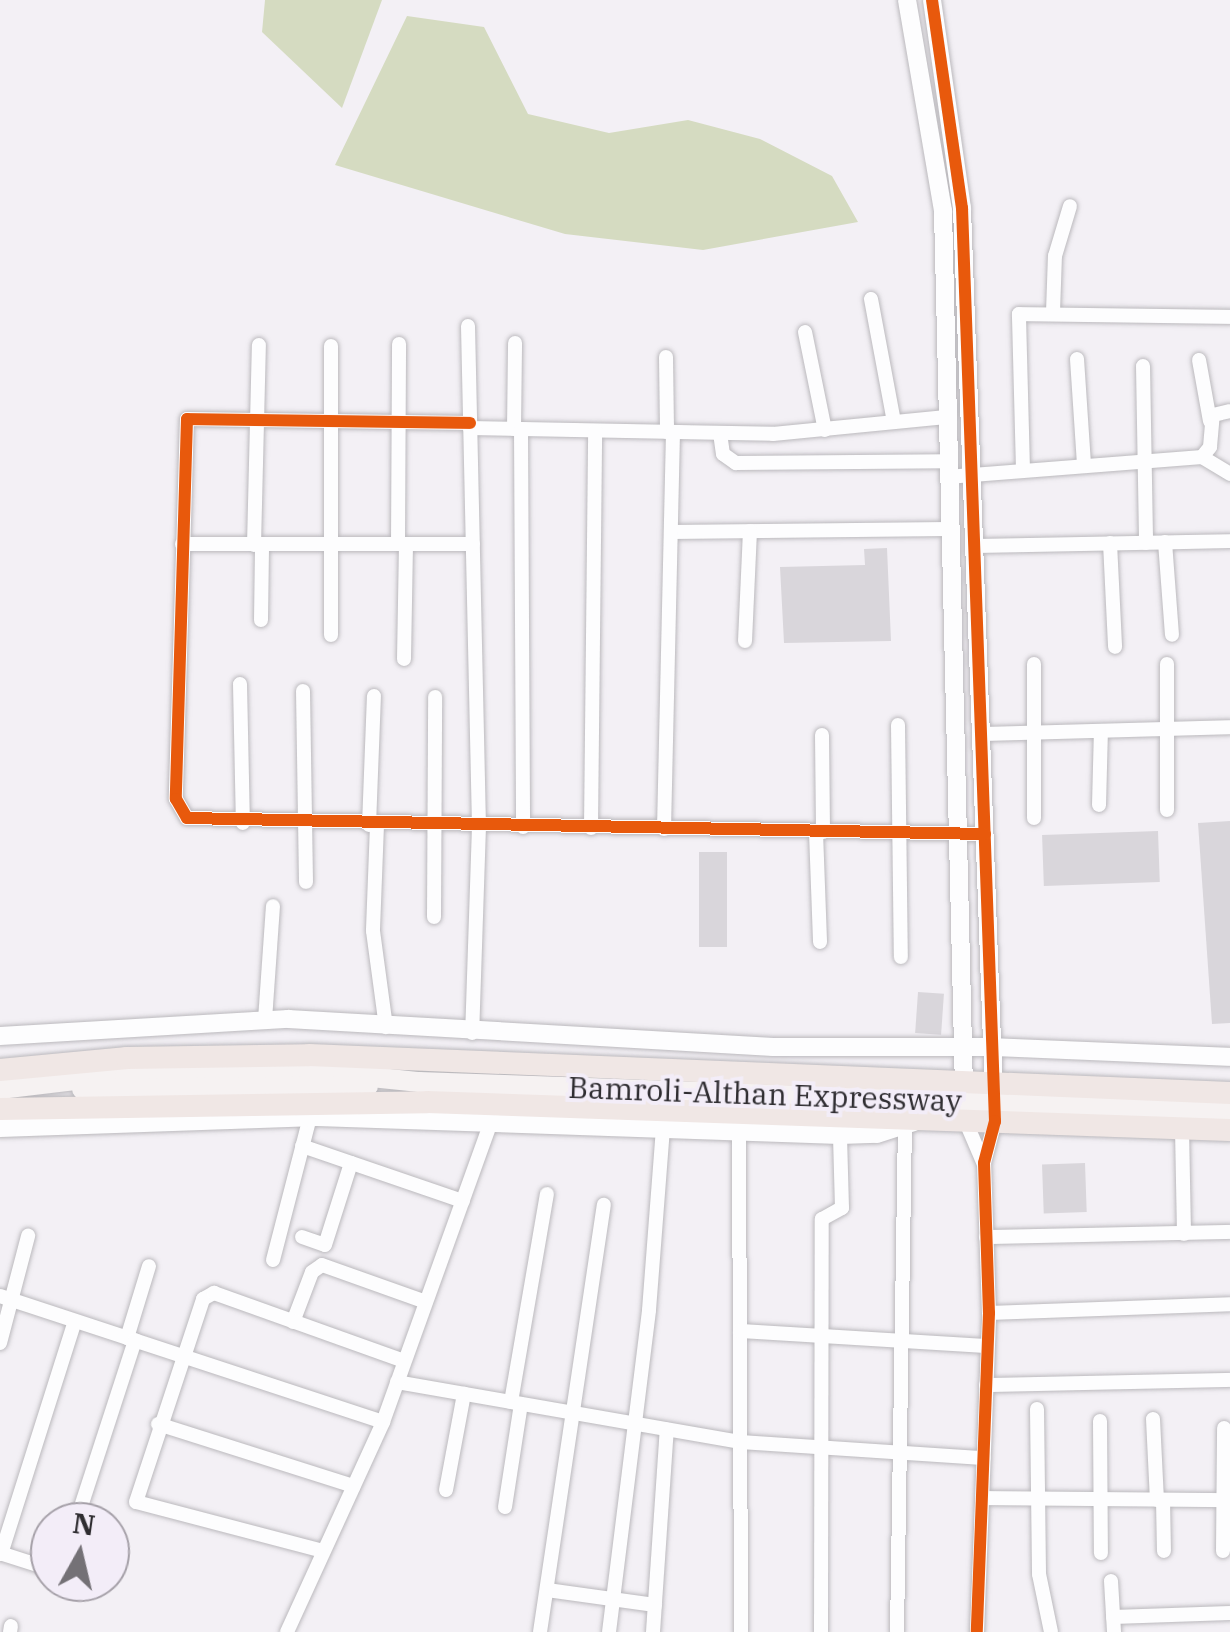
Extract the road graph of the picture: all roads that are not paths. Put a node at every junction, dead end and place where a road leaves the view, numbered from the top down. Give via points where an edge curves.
1 (907, 0) edge
2 (932, 0) edge
3 (1070, 206) dead end
4 (871, 299) dead end
5 (1053, 312) junction
6 (1230, 317) edge
7 (468, 326) dead end
8 (805, 332) dead end
9 (515, 342) dead end
10 (259, 344) dead end
11 (400, 344) dead end
12 (331, 346) dead end
13 (666, 357) dead end
14 (1077, 359) dead end
15 (1200, 360) dead end
16 (1143, 366) dead end
17 (1230, 411) edge
18 (946, 417) junction
19 (327, 420) junction
20 (256, 421) junction
21 (1210, 421) junction
22 (399, 422) junction
23 (894, 422) junction
24 (470, 426) junction
25 (517, 429) junction
26 (594, 430) junction
27 (825, 430) junction
28 (670, 432) junction
29 (720, 433) junction
30 (1202, 457) junction
31 (1146, 458) junction
32 (1084, 464) junction
33 (947, 469) junction
34 (1024, 470) junction
35 (974, 474) junction
36 (1230, 474) edge
37 (948, 530) junction
38 (670, 532) junction
39 (750, 532) junction
40 (1230, 541) edge
41 (1165, 542) junction
42 (1110, 543) junction
43 (1146, 543) junction
44 (182, 544) junction
45 (328, 544) junction
46 (402, 544) junction
47 (473, 544) junction
48 (258, 545) junction
49 (976, 546) junction
50 (260, 620) dead end
51 (332, 635) dead end
52 (1172, 635) dead end
53 (746, 640) dead end
54 (1114, 647) dead end
55 (404, 660) dead end
56 (1034, 664) dead end
57 (1167, 664) dead end
58 (240, 684) dead end
59 (304, 691) dead end
60 (374, 696) dead end
61 (435, 697) dead end
62 (898, 725) dead end
63 (1168, 729) junction
64 (1230, 729) edge
65 (1101, 731) junction
66 (1034, 732) junction
67 (822, 734) dead end
68 (982, 734) junction
69 (1099, 806) dead end
70 (1167, 810) dead end
71 (1034, 818) dead end
72 (242, 823) junction
73 (306, 824) junction
74 (373, 825) junction
75 (436, 826) junction
76 (478, 826) junction
77 (523, 827) junction
78 (591, 828) junction
79 (664, 829) junction
80 (820, 832) junction
81 (902, 833) junction
82 (956, 834) junction
83 (986, 834) junction
84 (306, 882) dead end
85 (273, 906) dead end
86 (434, 917) dead end
87 (820, 942) dead end
88 (901, 957) dead end
89 (264, 1020) junction
90 (386, 1027) junction
91 (472, 1033) junction
92 (0, 1036) edge
93 (963, 1046) junction
94 (992, 1046) junction
95 (1230, 1057) edge
96 (0, 1070) edge
97 (0, 1088) edge
98 (1230, 1093) edge
99 (413, 1101) junction
100 (965, 1101) junction
101 (994, 1102) junction
102 (0, 1109) edge
103 (1230, 1111) edge
104 (310, 1117) junction
105 (492, 1118) junction
106 (914, 1122) junction
107 (0, 1128) edge
108 (1182, 1128) junction
109 (662, 1130) junction
110 (1230, 1130) edge
111 (738, 1132) junction
112 (840, 1135) junction
113 (302, 1146) junction
114 (352, 1163) junction
115 (984, 1163) junction
116 (547, 1194) dead end
117 (463, 1200) junction
118 (604, 1205) dead end
119 (1230, 1232) edge
120 (1184, 1234) junction
121 (28, 1236) dead end
122 (302, 1237) dead end
123 (986, 1238) junction
124 (273, 1260) dead end
125 (149, 1266) dead end
126 (7, 1298) edge
127 (426, 1302) junction
128 (1230, 1304) edge
129 (988, 1313) junction
130 (75, 1320) junction
131 (293, 1322) junction
132 (740, 1331) junction
133 (822, 1334) junction
134 (901, 1338) junction
135 (131, 1339) junction
136 (0, 1344) edge
137 (988, 1346) junction
138 (181, 1355) junction
139 (404, 1362) junction
140 (1230, 1380) edge
141 (397, 1382) junction
142 (986, 1385) junction
143 (464, 1394) junction
144 (516, 1403) junction
145 (1038, 1409) dead end
146 (578, 1414) junction
147 (1153, 1419) dead end
148 (1100, 1421) dead end
149 (383, 1422) junction
150 (632, 1423) junction
151 (158, 1424) junction
152 (1224, 1428) dead end
153 (667, 1429) junction
154 (740, 1442) junction
155 (822, 1447) junction
156 (899, 1452) junction
157 (983, 1458) junction
158 (353, 1486) junction
159 (446, 1490) dead end
160 (982, 1498) junction
161 (1038, 1498) junction
162 (1101, 1499) junction
163 (1160, 1500) junction
164 (1227, 1500) edge
165 (82, 1502) edge
166 (505, 1507) dead end
167 (324, 1551) junction
168 (1164, 1551) dead end
169 (1224, 1551) dead end
170 (1101, 1553) dead end
171 (0, 1554) edge
172 (30, 1563) edge
173 (1112, 1581) dead end
174 (548, 1590) junction
175 (613, 1599) junction
176 (654, 1605) junction
177 (1230, 1613) edge
178 (1114, 1624) edge
179 (287, 1632) edge
180 (540, 1632) edge
181 (610, 1632) edge
182 (652, 1632) edge
183 (741, 1632) edge
184 (820, 1632) edge
185 (897, 1632) edge
186 (977, 1632) edge
187 (1051, 1632) edge

1 - 18 street via 942,203
2 - 35 street via 961,198
3 - 5 street via 1055,256
4 - 23 street
5 - 6 street
5 - 34 street via 1025,312 1015,325
7 - 24 street
8 - 27 street
9 - 25 street
10 - 20 street
11 - 22 street
12 - 19 street
13 - 28 street
14 - 32 street
15 - 21 street
16 - 31 street
17 - 21 street
18 - 23 street
18 - 33 street
19 - 20 street
19 - 22 street
19 - 45 street
20 - 44 street via 187,419
20 - 48 street
21 - 30 street via 1210,447
22 - 24 street
22 - 46 street
23 - 27 street
24 - 25 street
24 - 47 street
25 - 26 street
25 - 77 street
26 - 28 street
26 - 78 street
27 - 29 street
28 - 29 street
28 - 38 street
29 - 33 street via 724,454 736,463
30 - 31 street
30 - 36 street
31 - 32 street
31 - 43 street
32 - 34 street
33 - 35 street
33 - 37 street
34 - 35 street
35 - 49 street
37 - 39 street
37 - 82 street
38 - 39 street
38 - 79 street
39 - 53 street
40 - 41 street
41 - 43 street
41 - 52 street
42 - 43 street
42 - 49 street
42 - 54 street
44 - 48 street
44 - 72 street via 178,810 199,822
45 - 46 street
45 - 48 street
45 - 51 street
46 - 47 street
46 - 55 street
47 - 76 street
48 - 50 street
49 - 68 street
56 - 66 street
57 - 63 street
58 - 72 street
59 - 73 street
60 - 74 street
61 - 75 street
62 - 81 street
63 - 64 street
63 - 65 street
63 - 70 street
65 - 66 street
65 - 69 street
66 - 68 street
66 - 71 street
67 - 80 street
68 - 83 street
72 - 73 street
73 - 74 street
73 - 84 street
74 - 75 street
74 - 90 street via 373,931
75 - 76 street
75 - 86 street
76 - 77 street
76 - 91 street
77 - 78 street
78 - 79 street
79 - 80 street
80 - 81 street
80 - 87 street
81 - 82 street
81 - 88 street
82 - 83 street
82 - 93 street
83 - 94 street
85 - 89 street
89 - 90 street
89 - 92 street
90 - 91 street
91 - 93 street via 773,1047
93 - 94 street
93 - 100 street
94 - 95 street
94 - 101 street
96 - 100 main road via 127,1058 309,1055
97 - 99 main road, Bamroli-Althan Expressway via 297,1090
98 - 101 main road
99 - 100 main road, Bamroli-Althan Expressway
99 - 102 main road
99 - 104 street
99 - 105 street
99 - 106 main road
100 - 101 main road
100 - 101 main road
100 - 106 main road
100 - 115 street
101 - 103 main road, Bamroli-Althan Expressway
101 - 108 main road
101 - 115 street
104 - 107 street
104 - 113 street
105 - 109 street
105 - 117 street
106 - 112 street
106 - 134 street
108 - 110 main road
108 - 120 street
109 - 111 street
109 - 150 street via 649,1310
111 - 112 street
111 - 132 street
112 - 133 street via 842,1208 822,1219
113 - 114 street
113 - 124 street
114 - 117 street
114 - 122 street via 326,1245
115 - 123 street
116 - 144 street
117 - 127 street
118 - 146 street
119 - 120 street
120 - 123 street
121 - 126 street
123 - 129 street
125 - 135 street
126 - 130 street
126 - 136 street
127 - 131 street via 322,1265 312,1272
127 - 139 street
128 - 129 street
129 - 137 street
130 - 135 street
130 - 171 street
131 - 138 street via 210,1293
131 - 139 street
132 - 133 street
132 - 154 street
133 - 134 street
133 - 155 street
134 - 137 street
134 - 156 street
135 - 138 street
135 - 165 street
137 - 142 street
138 - 149 street
138 - 151 street
139 - 141 street
140 - 142 street
141 - 143 street
141 - 149 street
142 - 157 street
143 - 144 street
143 - 159 street
144 - 146 street
144 - 166 street
145 - 161 street
146 - 150 street
146 - 174 street
147 - 163 street
148 - 162 street
149 - 158 street
150 - 153 street
150 - 175 street
151 - 158 street
151 - 167 street via 135,1490 140,1506
152 - 164 street
153 - 154 street
153 - 176 street
154 - 155 street
154 - 183 street
155 - 156 street
155 - 184 street
156 - 157 street
156 - 185 street
157 - 160 street
158 - 167 street
160 - 161 street
160 - 186 street
161 - 162 street
161 - 187 street via 1039,1574
162 - 163 street
162 - 170 street
163 - 164 street
163 - 168 street
164 - 169 street
167 - 179 street
171 - 172 street
173 - 178 street
174 - 175 street
174 - 180 street
175 - 176 street
175 - 181 street
176 - 182 street
177 - 178 street

